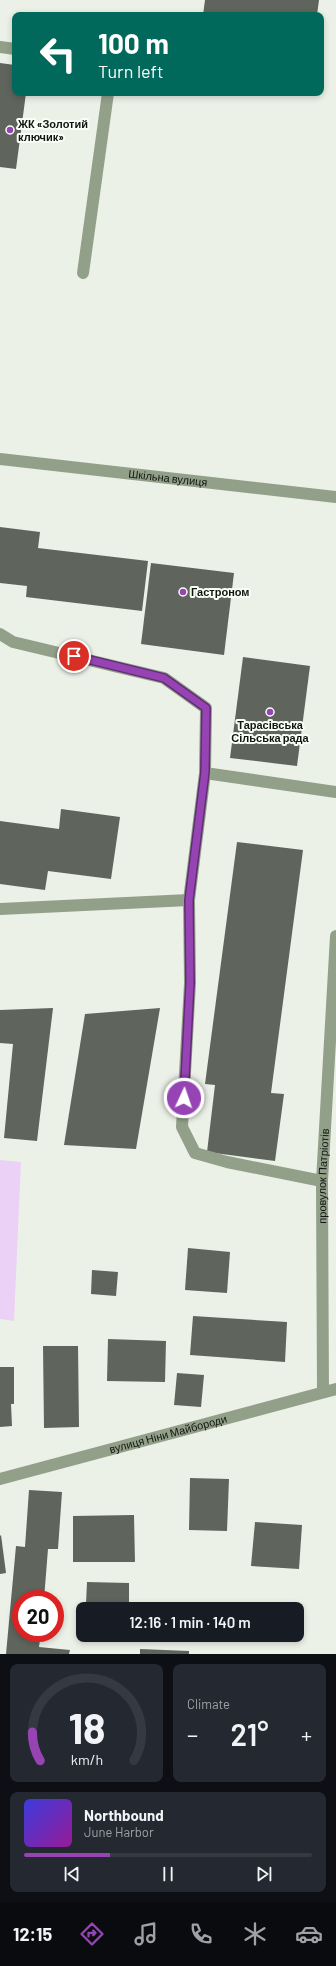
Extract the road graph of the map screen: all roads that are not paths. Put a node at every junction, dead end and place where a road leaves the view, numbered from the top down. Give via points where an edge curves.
1 (0, 47) edge
2 (12, 49) edge
3 (108, 96) edge
4 (83, 273) dead end
5 (0, 459) edge
6 (336, 497) edge
7 (0, 634) edge
8 (205, 772) junction
9 (336, 792) edge
10 (189, 900) junction
11 (0, 909) edge
12 (336, 936) edge
13 (322, 1181) junction
14 (336, 1389) edge
15 (323, 1392) junction
16 (0, 1479) edge

1 - 2 street
3 - 4 street
5 - 6 street, Шкільна вулиця
7 - 8 street via 13,642 164,678 206,708
8 - 9 street
8 - 10 street
10 - 11 street
10 - 13 street via 190,983 182,1127 195,1153
12 - 13 street, провулок Патріотів
13 - 15 street, провулок Патріотів
14 - 15 street, вулиця Ніни Майбороди
15 - 16 street, вулиця Ніни Майбороди

